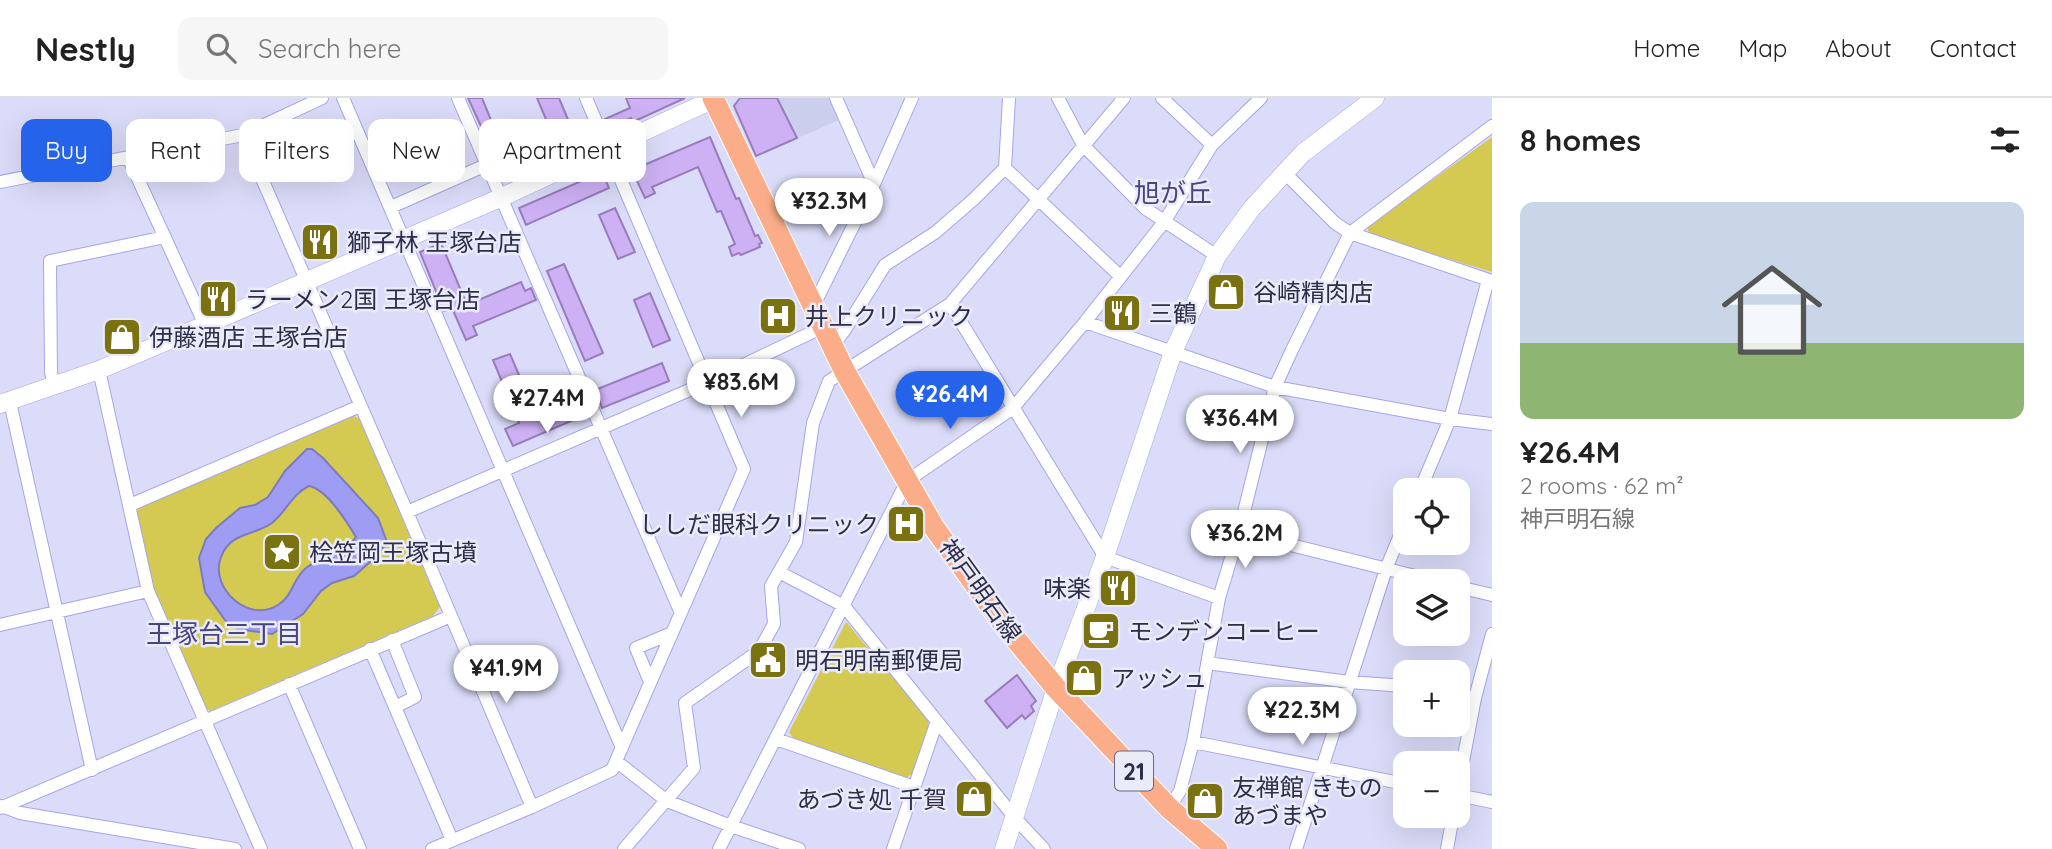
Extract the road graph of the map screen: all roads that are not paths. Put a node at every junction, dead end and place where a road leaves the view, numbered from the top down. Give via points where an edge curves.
1 (322, 98) edge
2 (343, 98) edge
3 (458, 98) edge
4 (586, 98) edge
5 (836, 98) edge
6 (912, 98) edge
7 (1009, 98) edge
8 (1058, 98) edge
9 (1124, 98) edge
10 (1162, 98) edge
11 (1261, 98) edge
12 (1374, 98) edge
13 (714, 99) edge
14 (277, 119) edge
15 (595, 119) edge
16 (1492, 126) edge
17 (646, 131) edge
18 (1083, 145) junction
19 (1212, 145) junction
20 (479, 148) edge
21 (126, 157) edge
22 (479, 168) edge
23 (1005, 168) junction
24 (1284, 173) junction
25 (140, 182) edge
26 (263, 182) edge
27 (493, 182) edge
28 (535, 182) edge
29 (622, 182) edge
30 (0, 183) edge
31 (874, 184) junction
32 (500, 198) junction
33 (1038, 199) junction
34 (391, 207) junction
35 (1164, 222) junction
36 (1350, 233) junction
37 (165, 237) junction
38 (405, 239) junction
39 (1217, 256) junction
40 (1120, 276) junction
41 (1490, 280) edge
42 (306, 281) junction
43 (950, 304) junction
44 (813, 307) junction
45 (1085, 322) junction
46 (205, 325) junction
47 (829, 335) junction
48 (1173, 352) junction
49 (99, 370) junction
50 (845, 372) junction
51 (708, 382) junction
52 (54, 386) junction
53 (1275, 387) junction
54 (5, 403) edge
55 (360, 406) junction
56 (1013, 408) junction
57 (1450, 419) junction
58 (1492, 424) edge
59 (602, 429) junction
60 (505, 472) junction
61 (1425, 478) edge
62 (907, 481) junction
63 (130, 505) junction
64 (407, 512) junction
65 (1239, 532) junction
66 (1393, 552) edge
67 (1105, 557) junction
68 (1386, 569) junction
69 (1393, 571) edge
70 (779, 572) junction
71 (1470, 590) edge
72 (148, 591) junction
73 (1492, 595) edge
74 (1219, 598) junction
75 (844, 606) junction
76 (681, 612) junction
77 (57, 613) junction
78 (451, 616) junction
79 (0, 625) edge
80 (672, 633) junction
81 (1492, 634) edge
82 (392, 640) junction
83 (370, 649) junction
84 (1207, 663) junction
85 (650, 682) junction
86 (1349, 682) junction
87 (289, 684) junction
88 (1393, 685) edge
89 (1056, 688) junction
90 (1470, 697) edge
91 (1475, 698) junction
92 (395, 707) junction
93 (206, 721) junction
94 (937, 721) junction
95 (776, 739) junction
96 (1193, 742) junction
97 (622, 748) junction
98 (1465, 751) edge
99 (616, 761) junction
100 (1322, 767) junction
101 (92, 770) junction
102 (1393, 782) edge
103 (914, 787) junction
104 (1470, 797) edge
105 (667, 801) junction
106 (1492, 802) edge
107 (1, 806) edge
108 (532, 807) junction
109 (1169, 808) junction
110 (1014, 818) junction
111 (731, 826) junction
112 (1451, 828) edge
113 (452, 841) junction
114 (236, 849) edge
115 (261, 849) edge
116 (360, 849) edge
117 (432, 849) edge
118 (624, 849) edge
119 (719, 849) edge
120 (799, 849) edge
121 (893, 849) edge
122 (1004, 849) edge
123 (1044, 849) edge
124 (1217, 849) edge
125 (1296, 849) edge
126 (1447, 849) edge

1 - 14 street
2 - 34 street
3 - 20 street
4 - 15 street
5 - 31 street
6 - 31 street
7 - 23 street
8 - 18 street
9 - 18 street
10 - 19 street
11 - 19 street
12 - 24 street
13 - 17 street
13 - 44 main road, 神戸明石線 / 21
16 - 36 street
18 - 33 street
18 - 35 street
19 - 35 street
21 - 30 street
22 - 34 street
23 - 33 street
23 - 47 street via 936,232 885,265 844,331
24 - 36 street
24 - 39 street
25 - 37 street
26 - 42 street
27 - 32 street
28 - 32 street
29 - 51 street
31 - 44 street
32 - 38 street
32 - 59 street
33 - 40 street
33 - 43 street
34 - 38 street
35 - 39 street
35 - 40 street
36 - 41 street
36 - 53 street
37 - 46 street
37 - 52 street via 50,261
38 - 42 street
38 - 60 street
39 - 48 street
40 - 45 street
41 - 57 street
42 - 46 street
42 - 55 street
43 - 50 street
43 - 56 street
44 - 47 main road, 神戸明石線 / 21
45 - 48 street
45 - 56 street
46 - 49 street
47 - 50 main road, 神戸明石線 / 21
47 - 51 street
48 - 53 street
48 - 67 street
49 - 52 street
49 - 63 street
50 - 62 main road, 神戸明石線 / 21
50 - 70 street via 829,381 813,423 796,542
51 - 59 street
51 - 76 street via 744,469
52 - 54 street
53 - 57 street
53 - 65 street
54 - 77 street
55 - 63 street
55 - 64 street
56 - 62 street
56 - 67 street
57 - 58 street
57 - 61 street
59 - 60 street
59 - 76 street
60 - 64 street
60 - 97 street
62 - 75 street
62 - 89 main road, 神戸明石線 / 21 via 970,580
63 - 72 street
64 - 78 street
65 - 68 street
65 - 74 street
66 - 68 street
67 - 74 street
67 - 89 street
68 - 69 street
68 - 86 street
70 - 75 street
70 - 105 street via 771,586 774,624 759,651 685,704 694,768
71 - 73 street
72 - 77 street
72 - 93 street
74 - 84 street
75 - 94 street
75 - 95 street
76 - 80 street
77 - 79 street
77 - 101 street
78 - 82 street
78 - 108 street
80 - 85 street
80 - 85 street via 636,648
81 - 91 street
82 - 83 street
82 - 92 street via 415,697
83 - 87 street
83 - 92 street
84 - 86 street
84 - 96 street
85 - 97 street
86 - 88 street
86 - 100 street
87 - 93 street
87 - 116 street
89 - 109 main road, 神戸明石線 / 21
89 - 110 street
90 - 91 street
91 - 98 street
92 - 113 street
93 - 101 street
93 - 115 street
94 - 103 street
94 - 110 street
95 - 103 street
95 - 111 street
96 - 100 street
96 - 109 street via 1180,791
97 - 99 street
99 - 105 street
99 - 108 street via 612,770
100 - 102 street
100 - 125 street
101 - 107 street
103 - 121 street
104 - 106 street
105 - 111 street
105 - 118 street
107 - 114 street
108 - 113 street
109 - 124 main road, 神戸明石線 / 21
110 - 122 street
110 - 123 street
111 - 119 street
111 - 120 street
112 - 126 street
113 - 117 street

